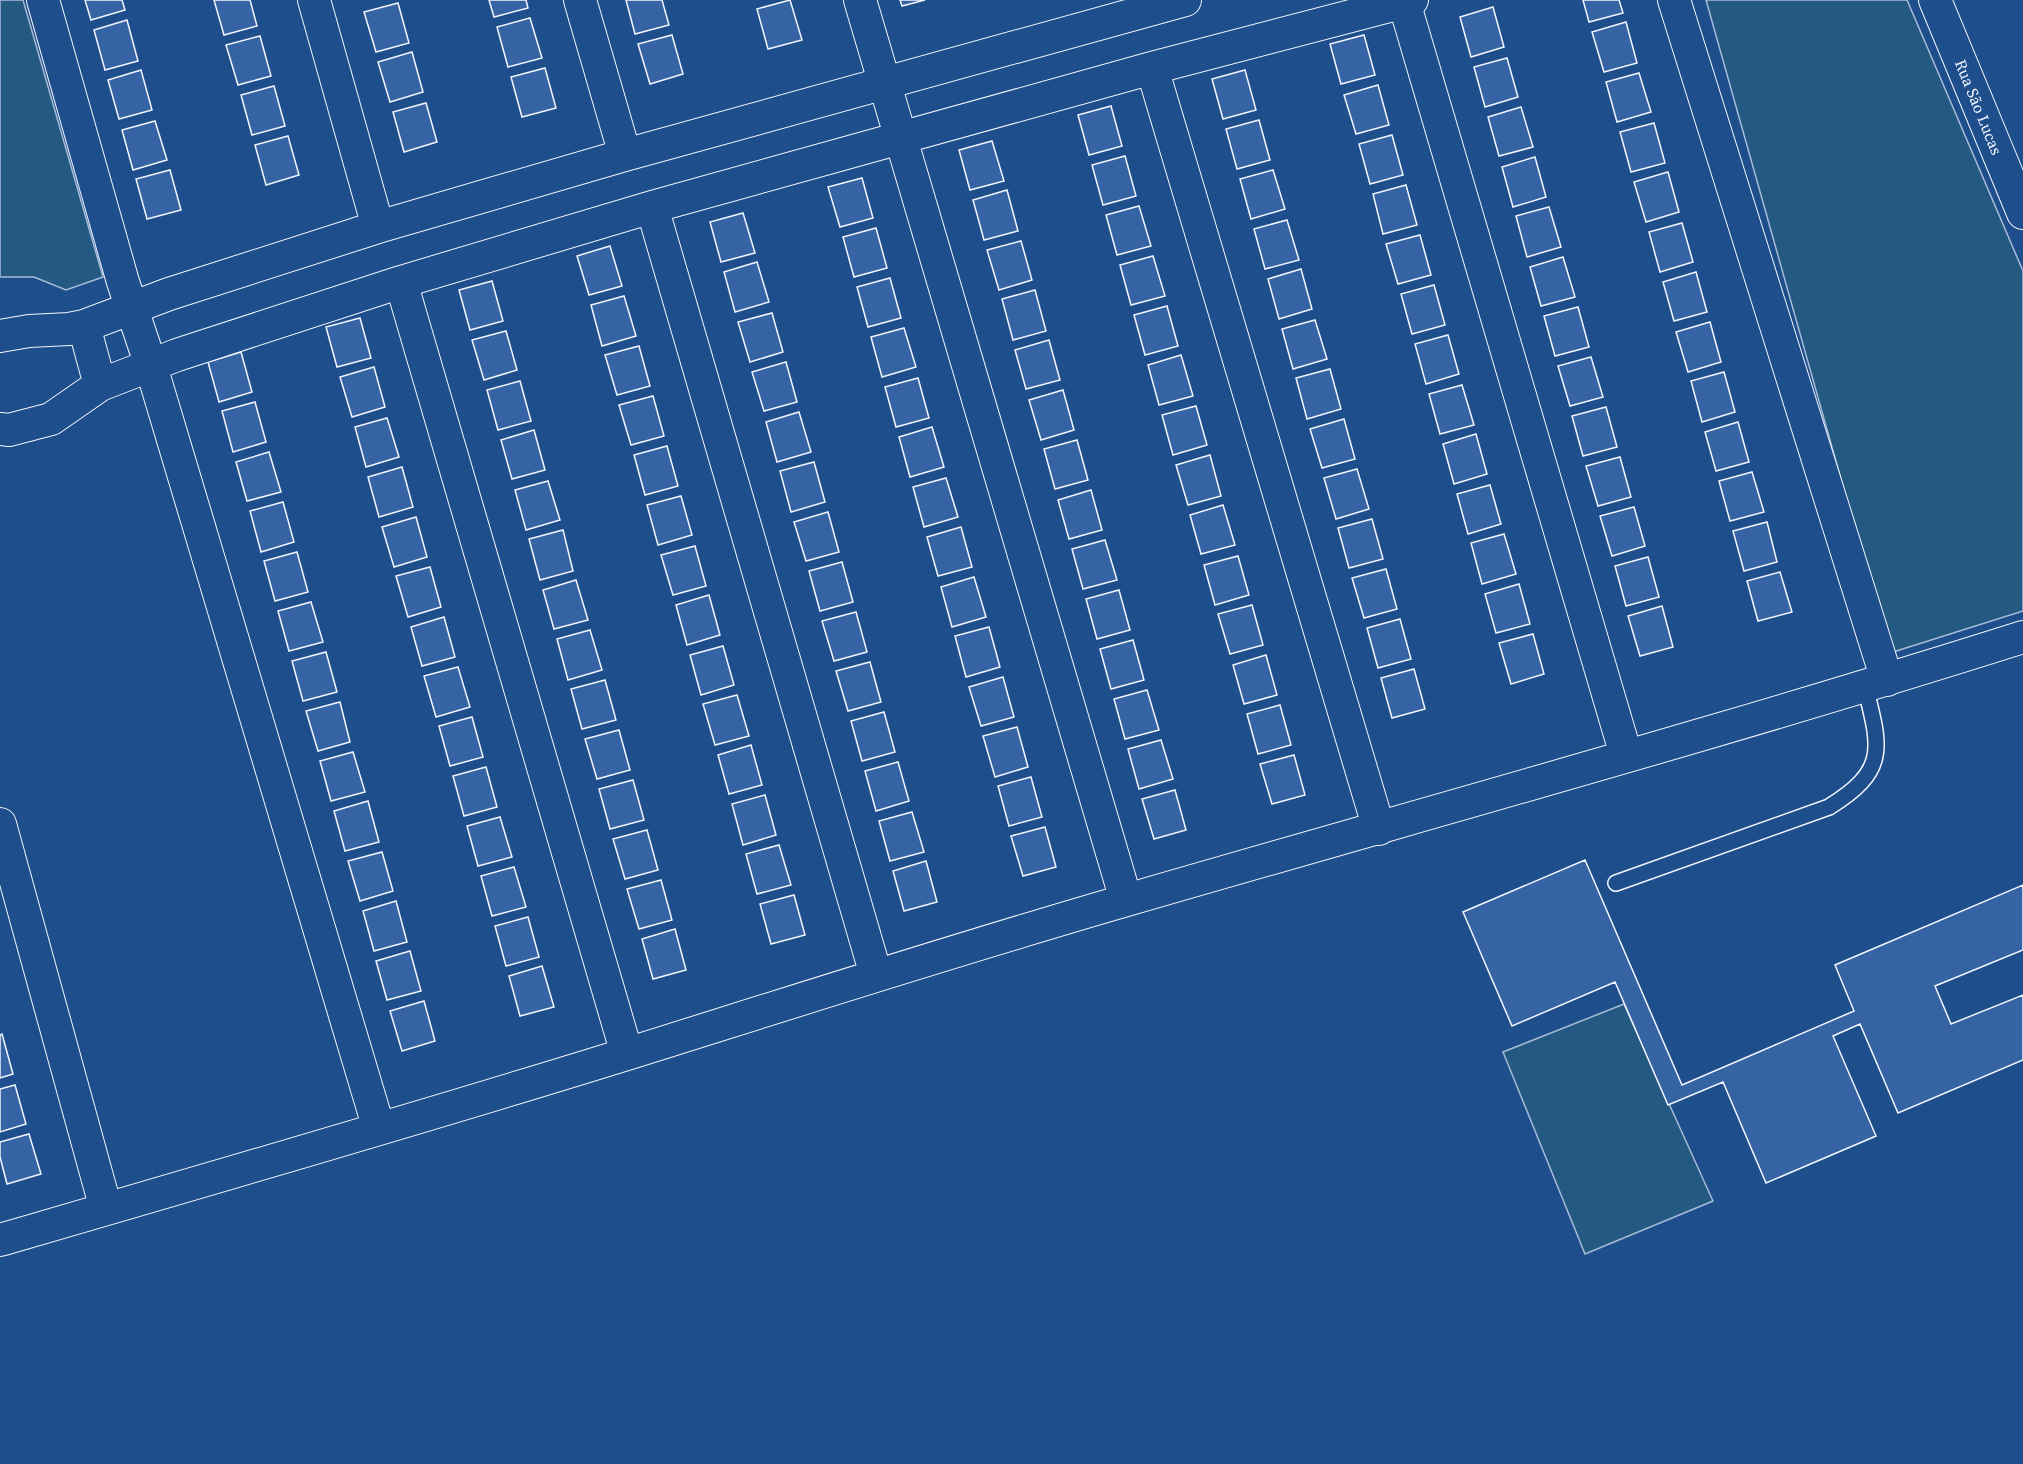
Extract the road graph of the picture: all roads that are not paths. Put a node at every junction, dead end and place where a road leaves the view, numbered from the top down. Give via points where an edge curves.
1 (43, 0) edge
2 (315, 0) edge
3 (580, 0) edge
4 (860, 0) edge
5 (1185, 0) edge
6 (1674, 0) edge
7 (1935, 0) edge
8 (1408, 1) edge
9 (1130, 7) edge
10 (1152, 68) junction
11 (885, 84) junction
12 (902, 139) junction
13 (625, 155) junction
14 (652, 207) junction
15 (2023, 213) edge
16 (378, 227) junction
17 (401, 282) junction
18 (132, 309) junction
19 (84, 326) junction
20 (0, 336) edge
21 (151, 366) junction
22 (100, 385) junction
23 (0, 429) edge
24 (2023, 637) edge
25 (1876, 683) junction
26 (1626, 755) junction
27 (0, 824) edge
28 (1379, 829) junction
29 (1616, 883) dead end
30 (1126, 900) junction
31 (876, 975) junction
32 (627, 1054) junction
33 (379, 1129) junction
34 (106, 1209) junction
35 (0, 1240) edge

1 - 18 street
2 - 16 street
3 - 13 street
4 - 11 street
5 - 9 street
6 - 25 street
7 - 15 street, Rua São Lucas
8 - 10 street
8 - 26 street
9 - 11 street
10 - 12 street
10 - 28 street
11 - 12 street
11 - 13 street
12 - 14 street
12 - 30 street
13 - 16 street
14 - 17 street
14 - 31 street
16 - 18 street
17 - 21 street
17 - 32 street
18 - 19 street
18 - 21 street
19 - 20 street
19 - 22 street
21 - 22 street
21 - 33 street
22 - 23 street via 51,419
24 - 25 street
25 - 26 street
25 - 29 lane via 1876,756 1867,775 1851,793 1829,807
26 - 28 street
27 - 34 street
28 - 30 street
30 - 31 street
31 - 32 street
32 - 33 street
33 - 34 street
34 - 35 street

